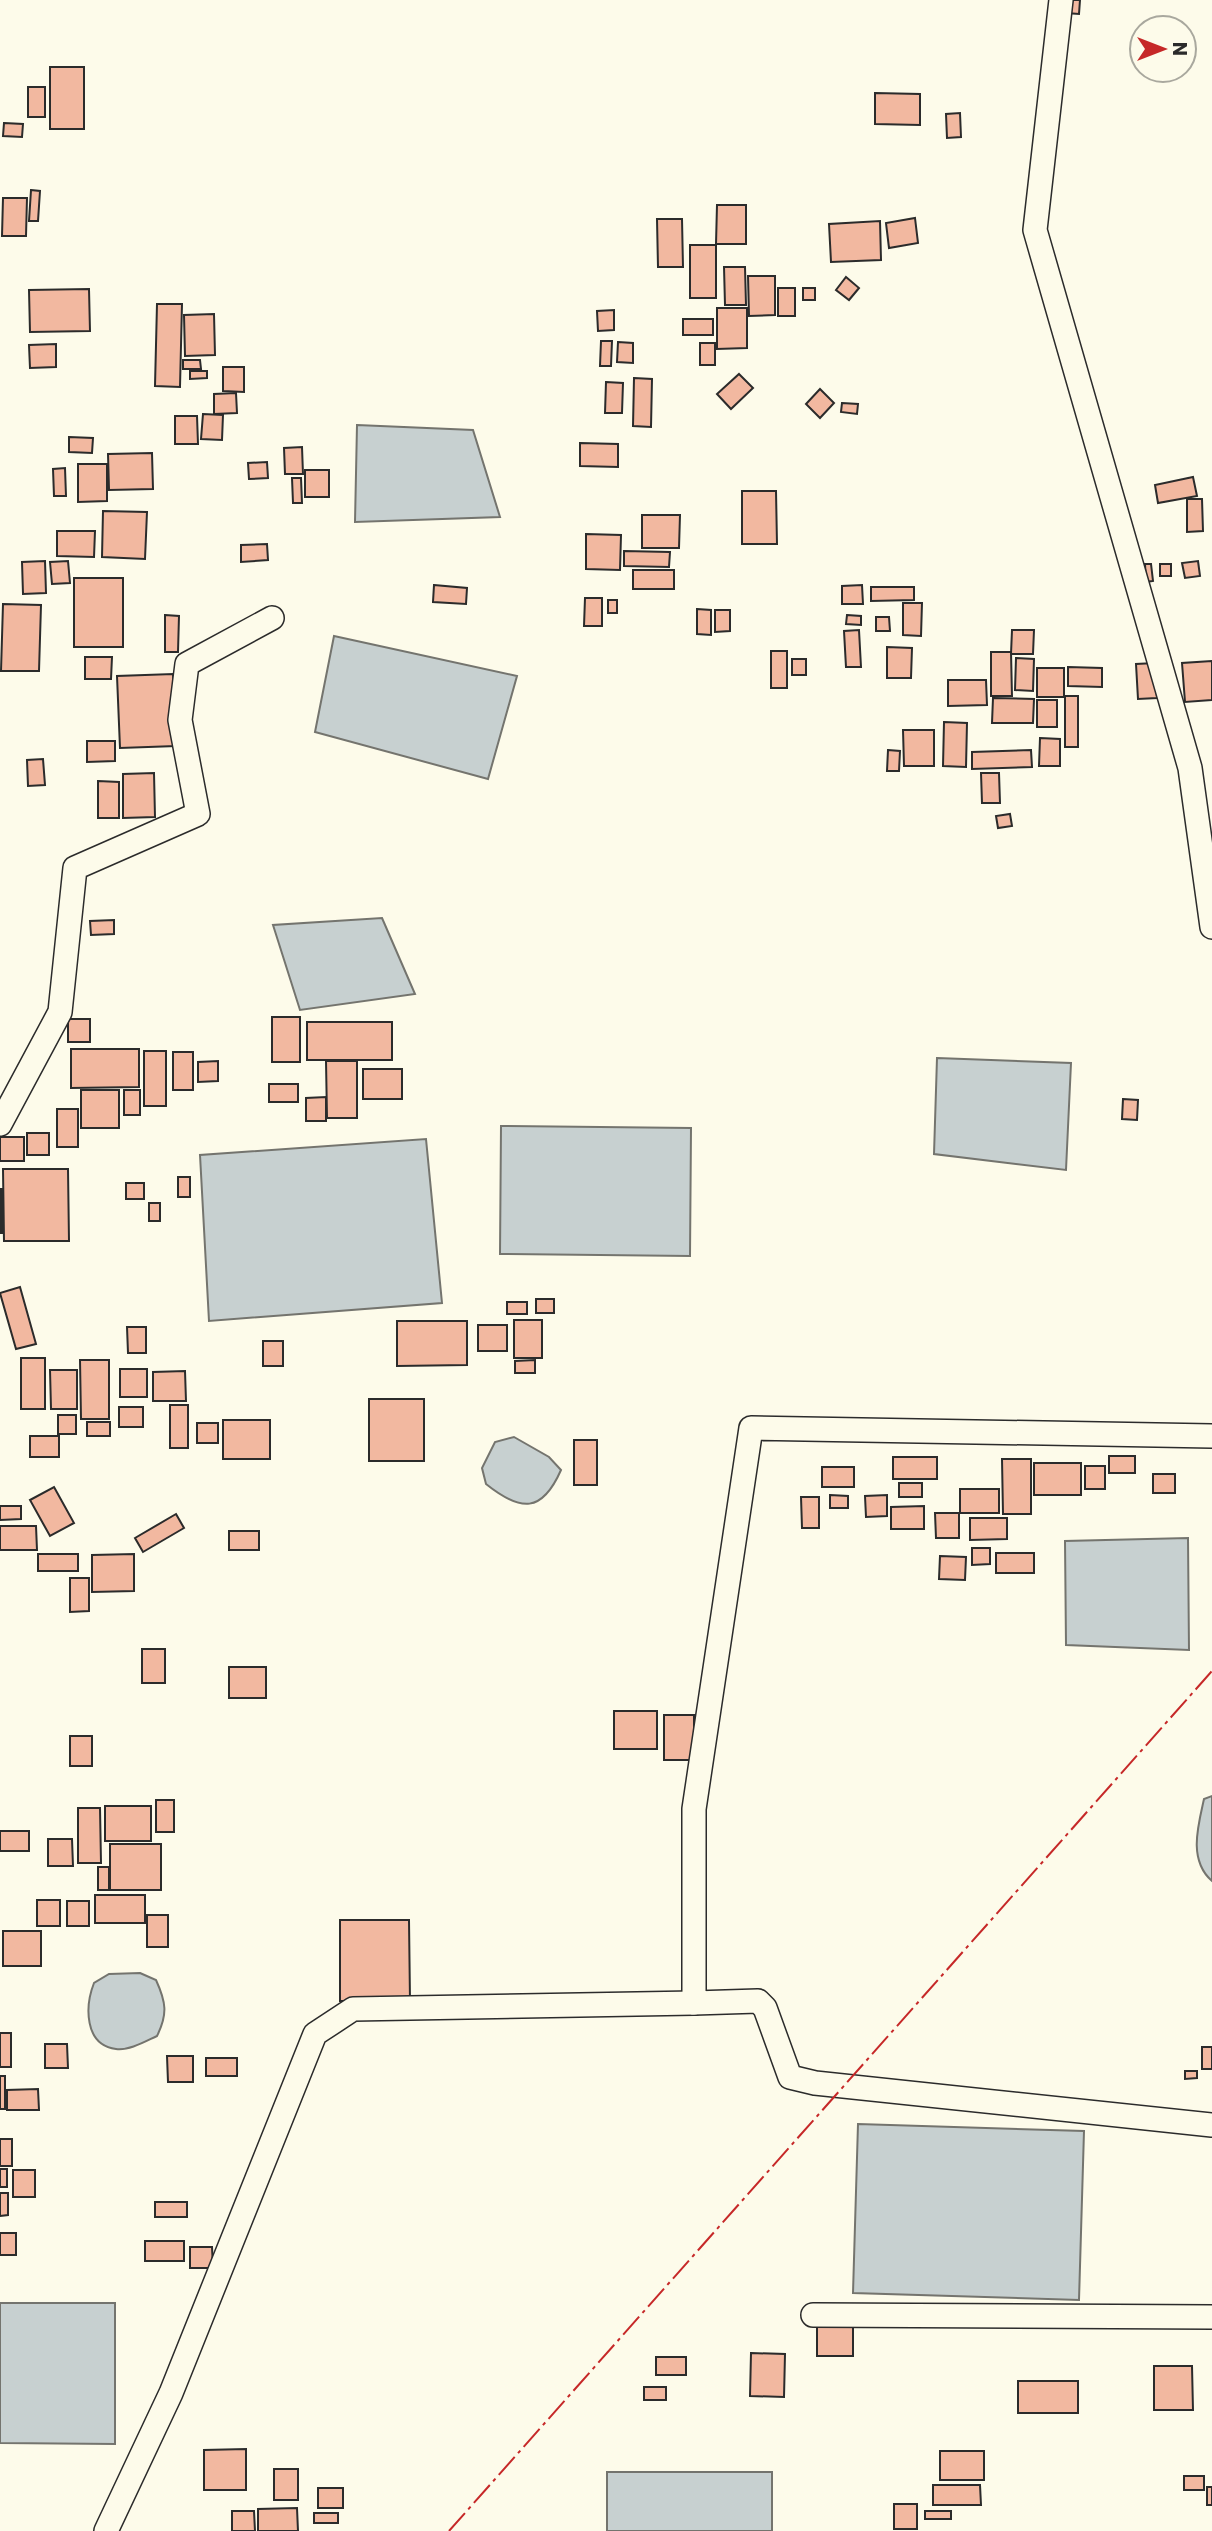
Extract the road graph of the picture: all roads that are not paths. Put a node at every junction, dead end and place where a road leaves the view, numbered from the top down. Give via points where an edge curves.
1 (1061, 0) edge
2 (272, 618) dead end
3 (1212, 927) edge
4 (0, 1124) edge
5 (1212, 1436) edge
6 (694, 2003) junction
7 (1212, 2125) edge
8 (813, 2315) dead end
9 (1212, 2316) edge
10 (106, 2531) edge

1 - 3 street via 1035,230 1191,768
2 - 4 street via 187,664 180,720 198,814 75,868 60,1012
5 - 6 street via 751,1428 694,1809
6 - 7 street via 758,2001 765,2008 786,2073 797,2080
6 - 10 street via 353,2009 315,2034 171,2393
8 - 9 street

